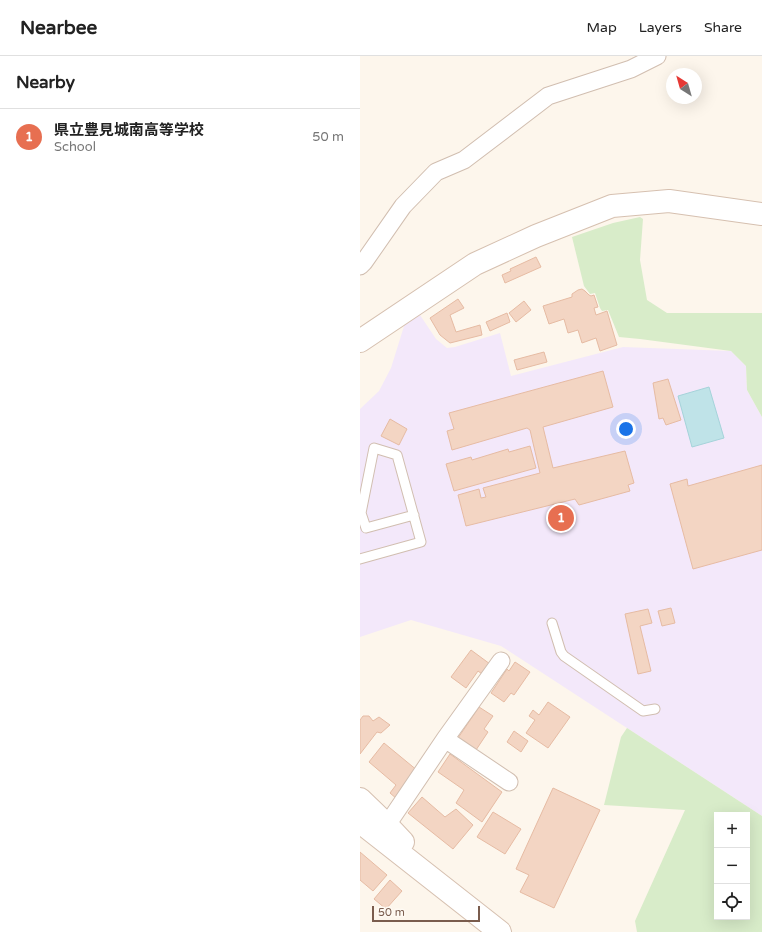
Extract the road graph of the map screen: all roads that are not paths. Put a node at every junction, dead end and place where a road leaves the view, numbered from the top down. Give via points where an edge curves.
1 (657, 56) edge
2 (762, 214) edge
3 (360, 266) edge
4 (360, 341) edge
5 (414, 515) junction
6 (360, 559) edge
7 (552, 622) dead end
8 (501, 661) dead end
9 (655, 709) dead end
10 (446, 739) junction
11 (508, 782) dead end
12 (360, 799) edge
13 (360, 822) edge
14 (383, 831) junction
15 (500, 932) edge

1 - 3 street via 631,69 548,96 464,160 436,172 403,206
2 - 4 street via 669,201 612,206 536,236 475,264
5 - 5 lane via 397,455 374,448 361,513 366,528
5 - 6 lane via 421,542
7 - 9 lane via 564,656 643,711
8 - 10 street
10 - 11 street
10 - 14 street
12 - 14 street
13 - 14 street
14 - 15 street via 449,891

